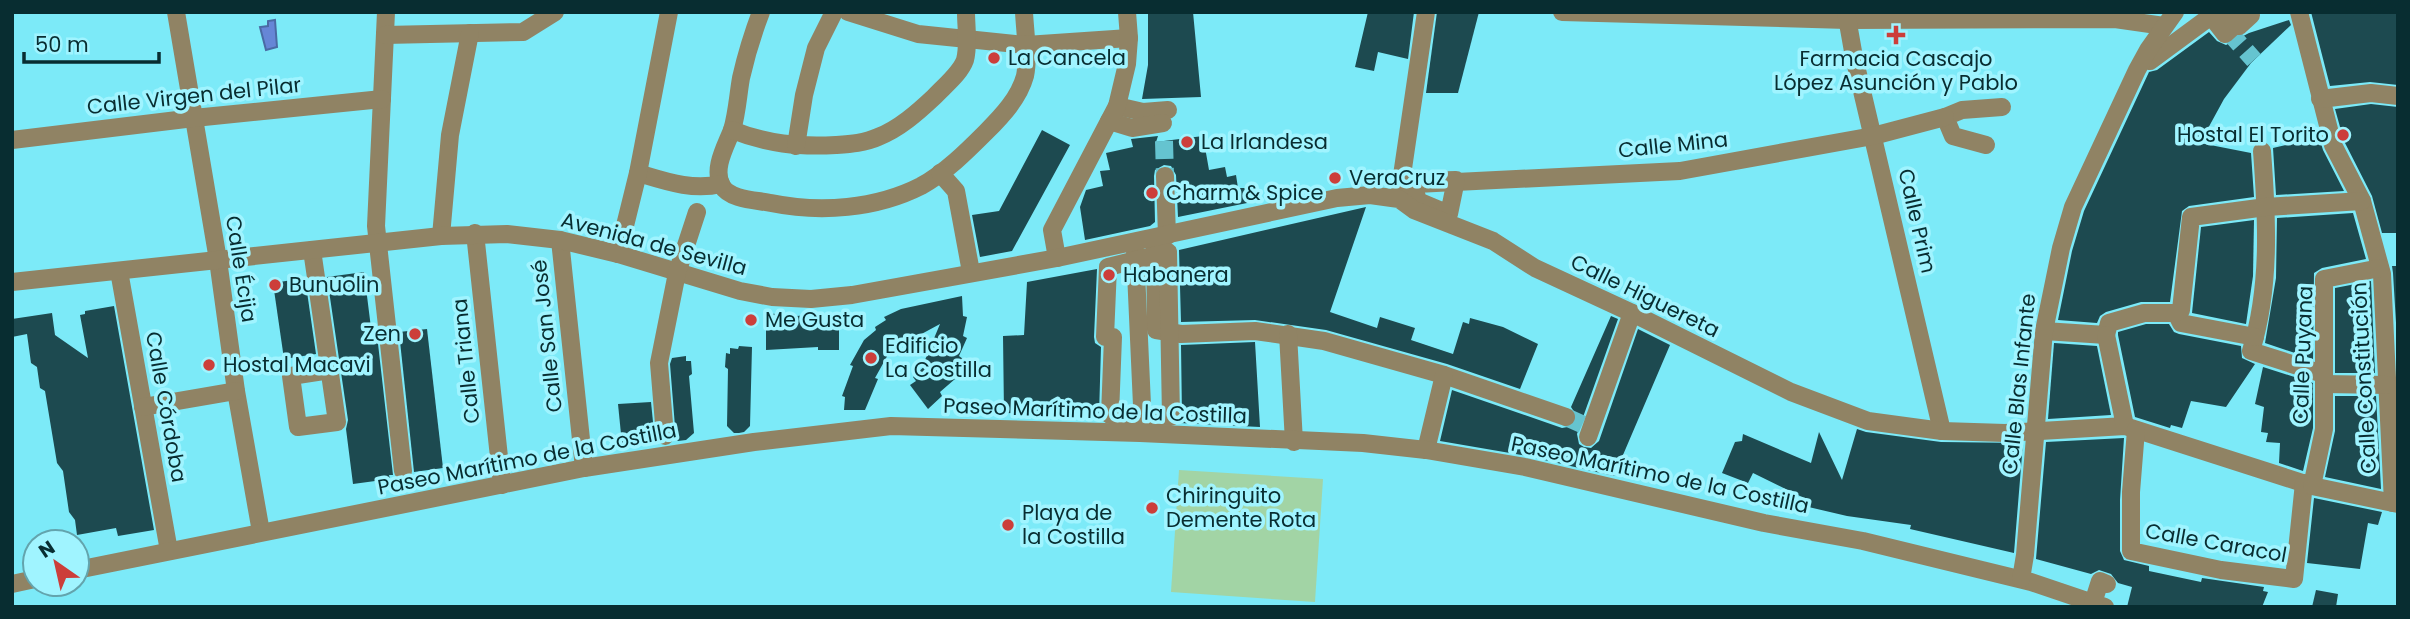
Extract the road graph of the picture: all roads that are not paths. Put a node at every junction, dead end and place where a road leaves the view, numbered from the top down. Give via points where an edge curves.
1 (177, 12) edge
2 (386, 12) edge
3 (555, 12) edge
4 (669, 12) edge
5 (761, 12) edge
6 (834, 12) edge
7 (848, 12) edge
8 (966, 12) edge
9 (1024, 12) edge
10 (1127, 12) edge
11 (1426, 12) edge
12 (1562, 12) edge
13 (2181, 12) edge
14 (2210, 12) edge
15 (2299, 12) edge
16 (1847, 16) edge
17 (2234, 18) edge
18 (2170, 19) edge
19 (470, 33) junction
20 (385, 35) junction
21 (1129, 38) junction
22 (967, 39) junction
23 (1026, 45) junction
24 (2151, 50) junction
25 (2398, 96) edge
26 (382, 99) junction
27 (2320, 99) junction
28 (2003, 107) dead end
29 (1113, 113) junction
30 (1166, 116) dead end
31 (1945, 117) junction
32 (194, 118) junction
33 (732, 130) junction
34 (1873, 136) junction
35 (12, 140) edge
36 (1986, 145) dead end
37 (796, 146) junction
38 (2262, 151) dead end
39 (940, 173) junction
40 (637, 174) junction
41 (1165, 176) tunnel mouth
42 (1409, 181) junction
43 (1457, 182) junction
44 (721, 184) junction
45 (1399, 199) junction
46 (2362, 201) junction
47 (2266, 207) junction
48 (697, 212) dead end
49 (475, 233) junction
50 (441, 236) junction
51 (560, 240) junction
52 (379, 242) junction
53 (1159, 243) junction
54 (312, 250) junction
55 (1135, 251) junction
56 (618, 254) junction
57 (1057, 258) junction
58 (218, 260) junction
59 (2380, 268) junction
60 (119, 271) junction
61 (971, 272) junction
62 (677, 273) junction
63 (12, 282) edge
64 (2178, 312) junction
65 (1632, 313) junction
66 (2044, 331) junction
67 (1170, 332) junction
68 (1288, 334) junction
69 (2106, 335) junction
70 (2253, 344) junction
71 (2392, 364) edge
72 (330, 370) dead end
73 (1444, 375) junction
74 (2323, 379) junction
75 (2387, 385) junction
76 (236, 391) junction
77 (1142, 405) dead end
78 (143, 407) junction
79 (1566, 417) tunnel mouth
80 (2130, 428) junction
81 (1588, 431) dead end
82 (1942, 431) junction
83 (2036, 432) junction
84 (665, 436) dead end
85 (1294, 442) junction
86 (1426, 450) junction
87 (584, 468) junction
88 (404, 471) dead end
89 (502, 485) junction
90 (2308, 485) junction
91 (2395, 503) edge
92 (261, 532) junction
93 (169, 551) junction
94 (91, 567) edge
95 (2021, 579) junction
96 (2294, 579) joint
97 (2107, 584) dead end
98 (2099, 605) edge

1 - 32 street, Calle Écija
2 - 20 street
3 - 19 street via 523,32
4 - 40 street
5 - 33 street via 741,76
6 - 37 street via 816,48
7 - 22 street via 918,34
8 - 22 street
9 - 23 street
10 - 21 street
11 - 42 street
12 - 16 street
13 - 24 street
14 - 17 street
14 - 24 street
15 - 27 street, Calle Constitución
16 - 18 street
16 - 34 street, Calle Prim
17 - 24 street via 2225,34 2211,16 2150,61
18 - 24 street, Calle Blas Infante
19 - 20 street
19 - 50 street via 450,135
20 - 26 street
21 - 23 street
21 - 29 street
22 - 23 street
22 - 37 street via 965,61 953,77 900,126 854,143
23 - 39 street via 1025,75 1018,94 972,147
24 - 66 street, Calle Blas Infante via 2073,207
25 - 27 street via 2371,93
26 - 32 street, Calle Virgen del Pilar
26 - 52 street
27 - 46 street, Calle Constitución via 2333,145
28 - 31 street, Calle Mina via 1962,110
29 - 30 street
29 - 57 street via 1052,230
31 - 34 street, Calle Mina
31 - 36 street via 1953,136
32 - 35 street, Calle Virgen del Pilar
32 - 58 street, Calle Écija
33 - 37 street
33 - 44 street via 719,169
34 - 43 street, Calle Mina via 1680,172
34 - 82 street, Calle Prim
38 - 47 street
39 - 44 street via 905,193 867,204 826,208 738,197
39 - 61 street via 956,191
40 - 44 street via 703,188
40 - 56 street
41 - 53 street
42 - 43 street, Calle Mina
42 - 43 street via 1418,201 1449,214
42 - 45 street
45 - 53 street, Calle Higuereta via 1370,195 1337,198
45 - 65 street, Calle Higuereta via 1413,210 1493,241 1535,268
46 - 47 street
46 - 59 street, Calle Constitución
47 - 64 street via 2191,218
47 - 70 street via 2265,275
48 - 62 street
49 - 50 street, Avenida de Sevilla
49 - 51 street, Avenida de Sevilla
49 - 89 street, Calle Triana
50 - 52 street, Avenida de Sevilla
51 - 56 street, Avenida de Sevilla
51 - 87 street, Calle San José
52 - 54 street, Avenida de Sevilla
52 - 88 street
53 - 55 street, Calle Higuereta
53 - 67 street via 1168,252
54 - 58 street, Avenida de Sevilla
54 - 72 street
55 - 57 street, Avenida de Sevilla
55 - 67 street via 1108,267 1105,337 1112,337 1111,415 1171,417
55 - 77 street
56 - 62 street, Avenida de Sevilla
57 - 61 street, Avenida de Sevilla
58 - 60 street, Avenida de Sevilla
58 - 76 street, Calle Écija
59 - 71 street, Calle Constitución
59 - 74 street, Calle Puyana via 2325,279
60 - 63 street, Avenida de Sevilla
60 - 78 street, Calle Córdoba
61 - 62 street, Avenida de Sevilla via 811,299 740,291
62 - 84 street via 659,363
64 - 69 street via 2144,313 2109,323
64 - 70 street via 2181,323
65 - 81 street
65 - 82 street, Calle Higuereta via 1829,408 1868,421
66 - 69 street
66 - 83 street, Calle Blas Infante
67 - 68 street
68 - 73 street
68 - 85 street
69 - 80 street
70 - 74 street
71 - 75 street, Calle Constitución
73 - 79 street
73 - 86 street
74 - 75 street
74 - 90 street, Calle Puyana via 2324,429
75 - 91 street, Calle Constitución
76 - 78 street
76 - 92 street, Calle Écija
78 - 93 street, Calle Córdoba
80 - 83 street, Calle Higuereta
80 - 90 street
80 - 96 street, Calle Caracol via 2131,551
82 - 83 street, Calle Higuereta
83 - 95 street, Calle Blas Infante
85 - 86 street, Paseo Marítimo de la Costilla
85 - 87 street, Paseo Marítimo de la Costilla via 891,426
86 - 95 street, Paseo Marítimo de la Costilla via 1525,467
87 - 89 street, Paseo Marítimo de la Costilla
89 - 92 street, Paseo Marítimo de la Costilla
90 - 91 street
90 - 96 street, Calle Puyana
92 - 93 street, Paseo Marítimo de la Costilla
93 - 94 street, Paseo Marítimo de la Costilla
95 - 98 street, Paseo Marítimo de la Costilla
97 - 98 street via 2099,582

